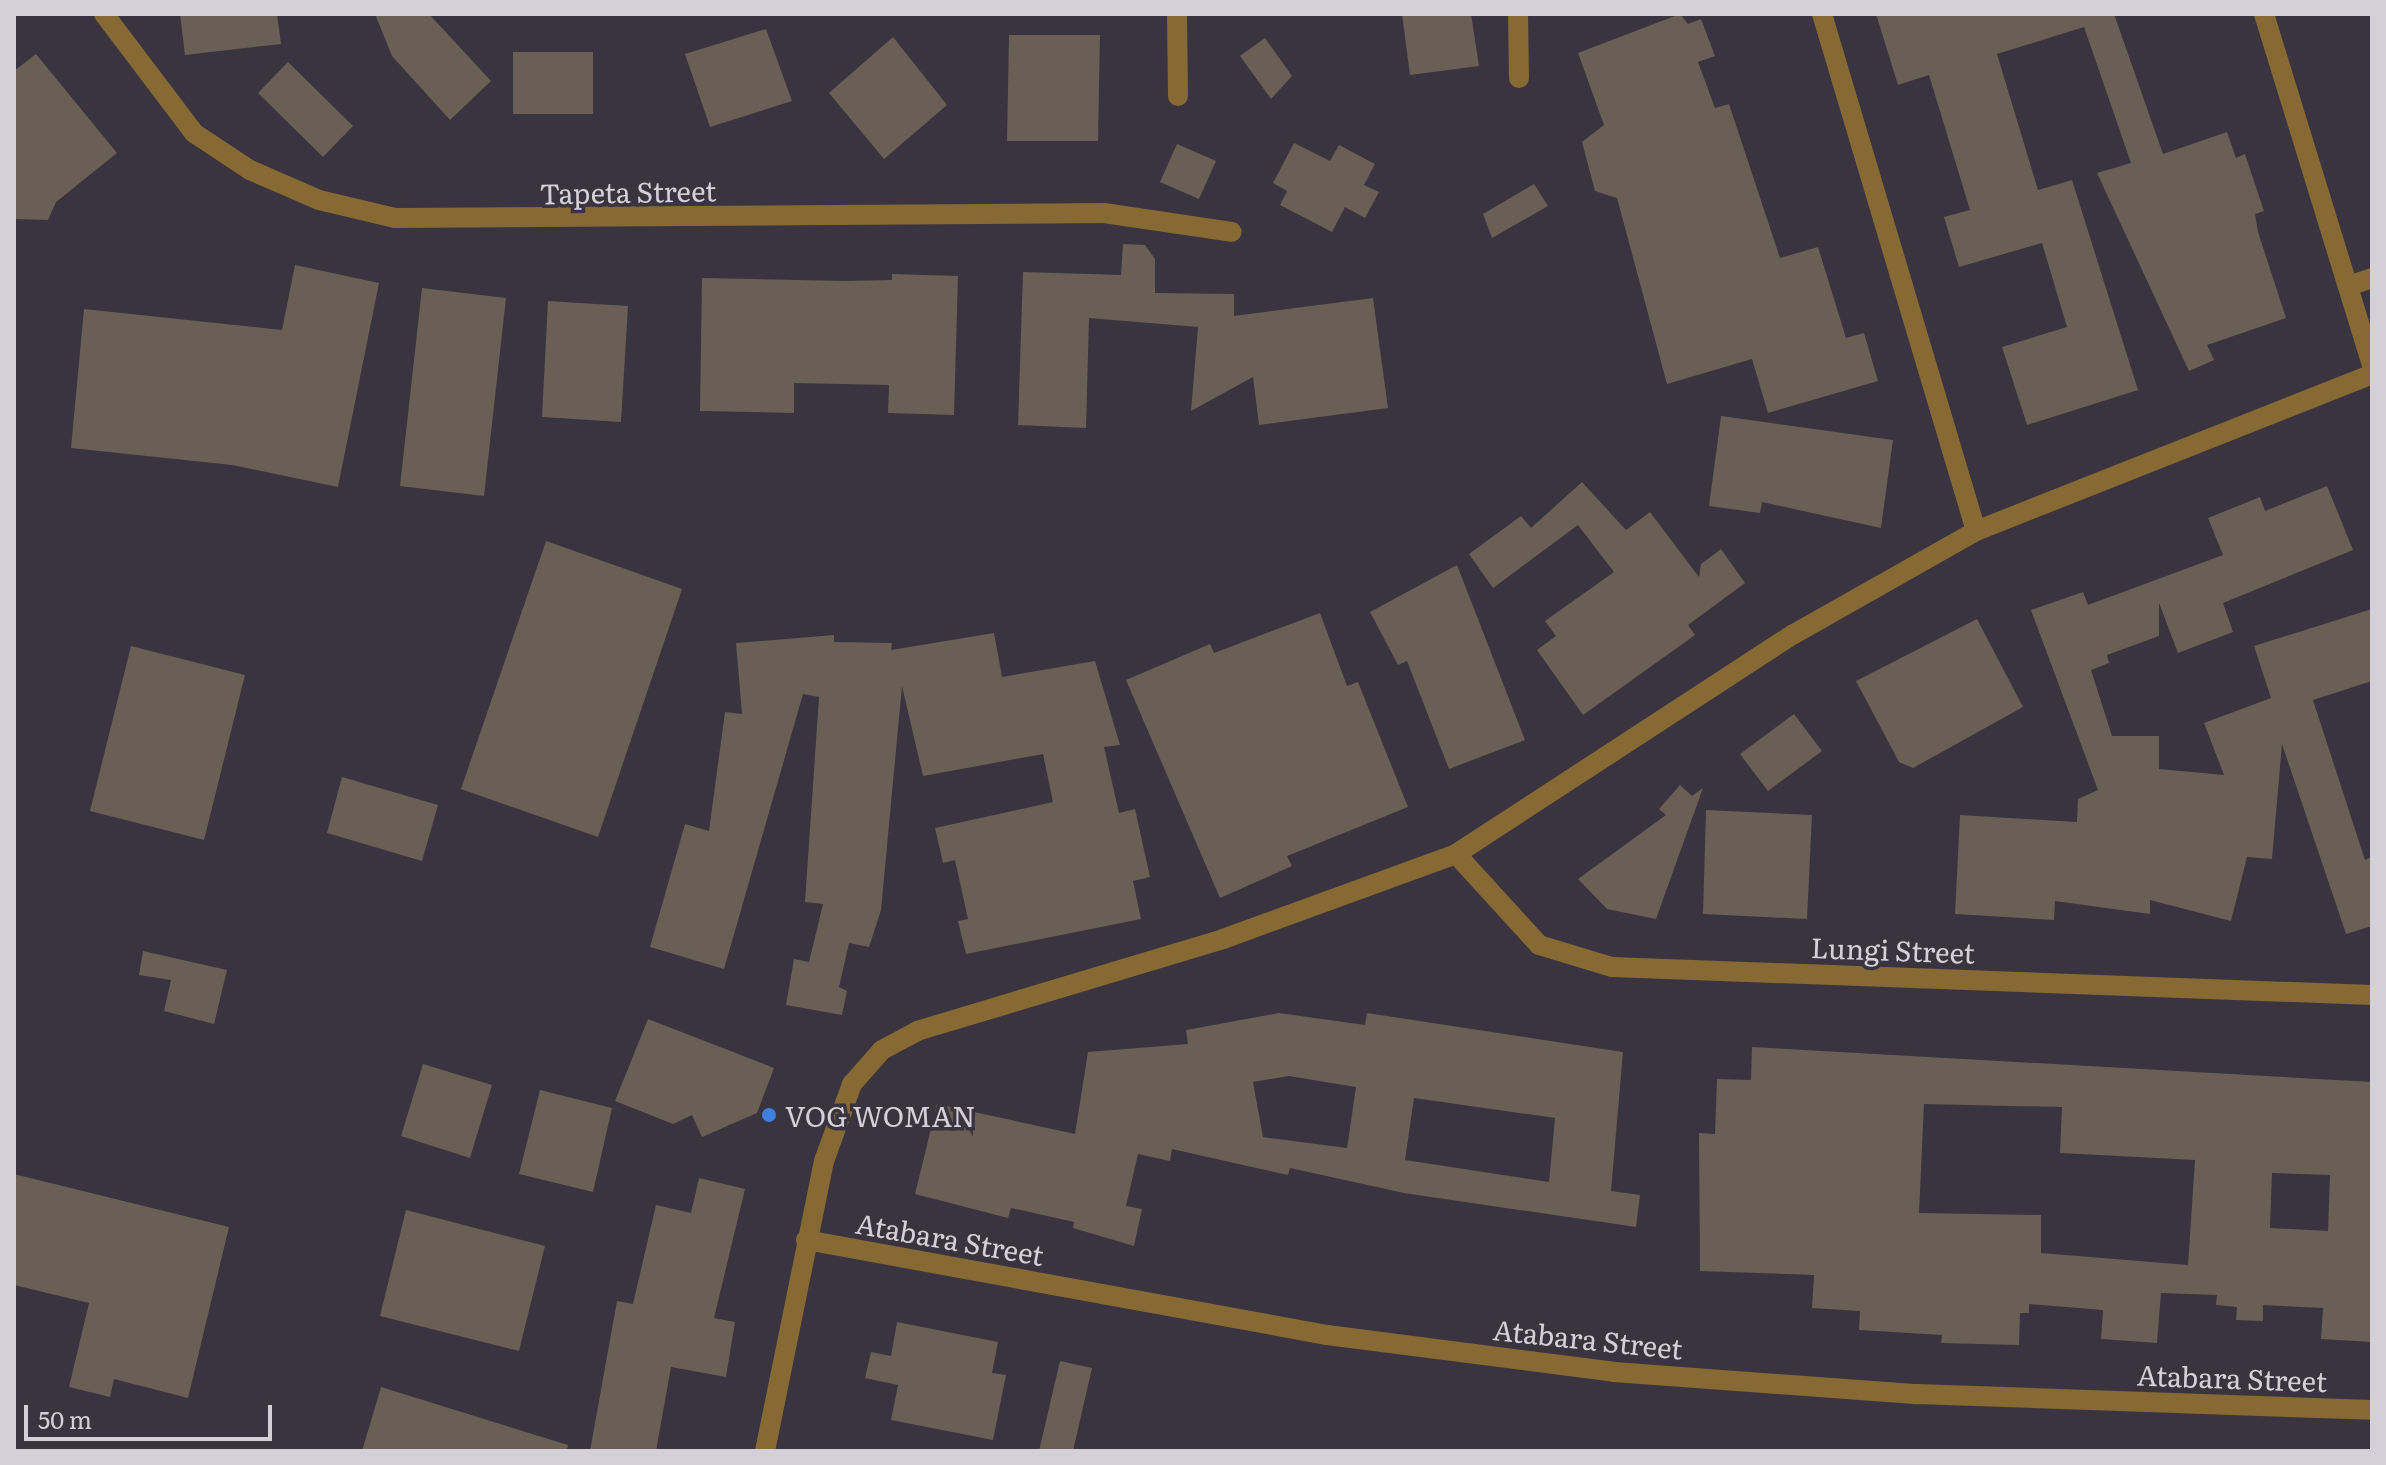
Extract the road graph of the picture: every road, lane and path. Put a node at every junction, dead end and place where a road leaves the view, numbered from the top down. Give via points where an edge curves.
1 (104, 14) edge
2 (1177, 14) edge
3 (1518, 14) edge
4 (1822, 14) edge
5 (2264, 14) edge
6 (1519, 78) dead end
7 (1178, 96) dead end
8 (1232, 232) dead end
9 (2372, 278) edge
10 (2348, 286) junction
11 (2372, 365) edge
12 (2372, 374) edge
13 (1976, 531) junction
14 (1456, 854) junction
15 (2372, 995) edge
16 (806, 1240) junction
17 (2372, 1410) edge
18 (765, 1451) edge

1 - 8 street, Tapeta Street via 194,133 250,170 319,200 395,218 1104,213
2 - 7 street
3 - 6 street
4 - 13 street
5 - 10 street
9 - 10 street
10 - 11 street
12 - 13 street
13 - 14 street via 1794,634
14 - 15 street, Lungi Street via 1539,945 1612,967
14 - 16 street via 1223,939 917,1031 882,1050 852,1084
16 - 17 street, Atabara Street via 1327,1335 1614,1372 1917,1394
16 - 18 street

